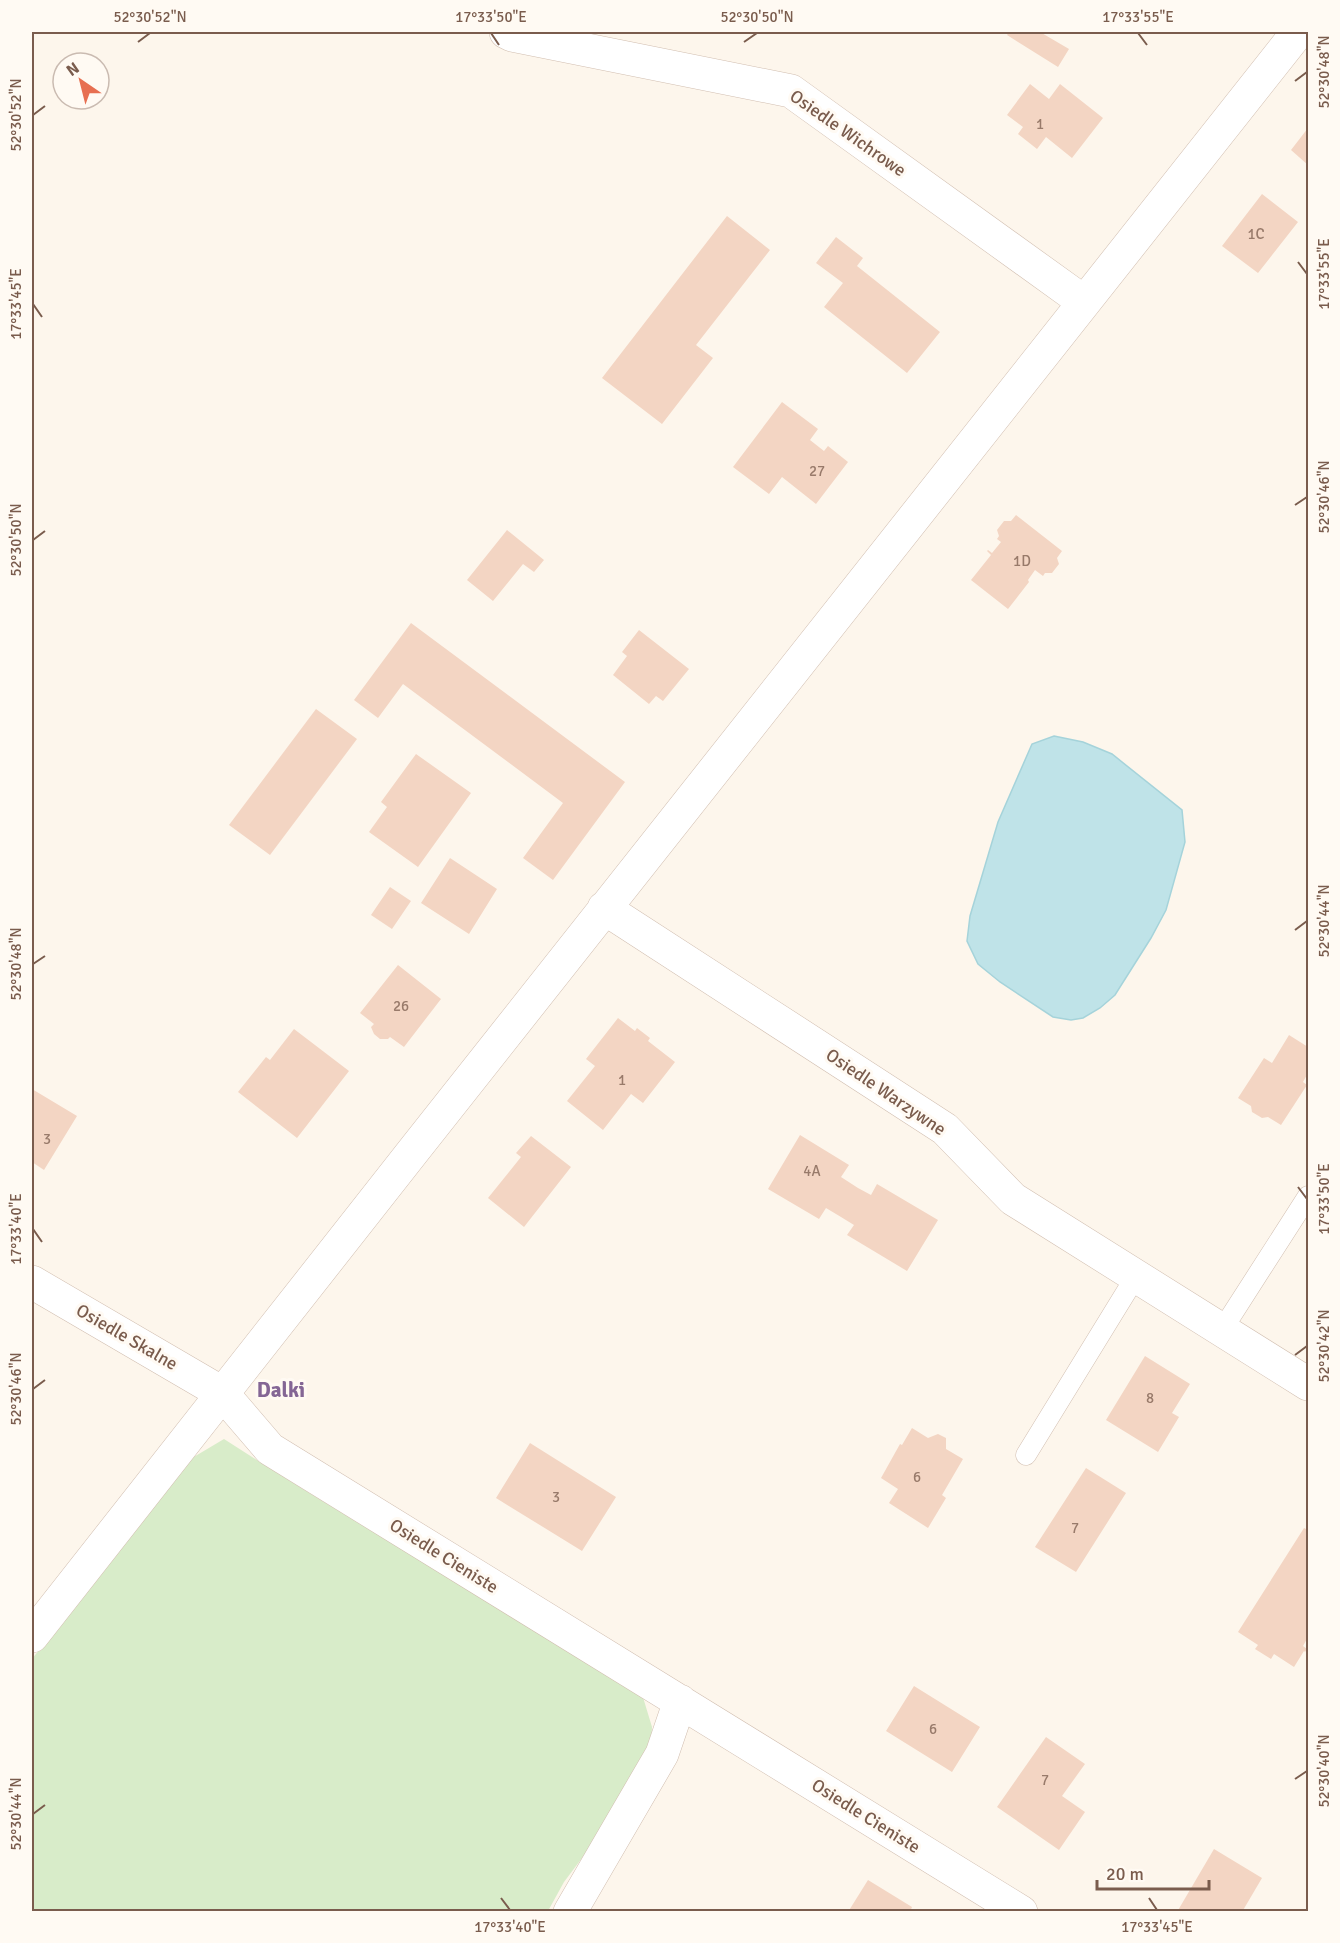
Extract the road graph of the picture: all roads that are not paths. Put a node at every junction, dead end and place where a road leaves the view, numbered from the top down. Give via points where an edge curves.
1 (506, 32) edge
2 (1298, 32) edge
3 (1084, 302) junction
4 (604, 909) junction
5 (1308, 1196) edge
6 (1136, 1276) junction
7 (32, 1282) edge
8 (1222, 1330) junction
9 (1308, 1384) edge
10 (222, 1393) junction
11 (1026, 1455) dead end
12 (32, 1636) edge
13 (680, 1701) junction
14 (570, 1911) edge
15 (1021, 1911) edge

1 - 3 street, Osiedle Wichrowe via 791,91
2 - 3 street
3 - 4 street
4 - 6 street, Osiedle Warzywne via 945,1129 1013,1199
4 - 10 street
5 - 8 lane
6 - 8 street, Osiedle Warzywne
6 - 11 lane
7 - 10 street, Osiedle Skalne
8 - 9 street, Osiedle Warzywne
10 - 12 street
10 - 13 street, Osiedle Cieniste via 270,1449
13 - 14 street via 662,1754
13 - 15 street, Osiedle Cieniste

